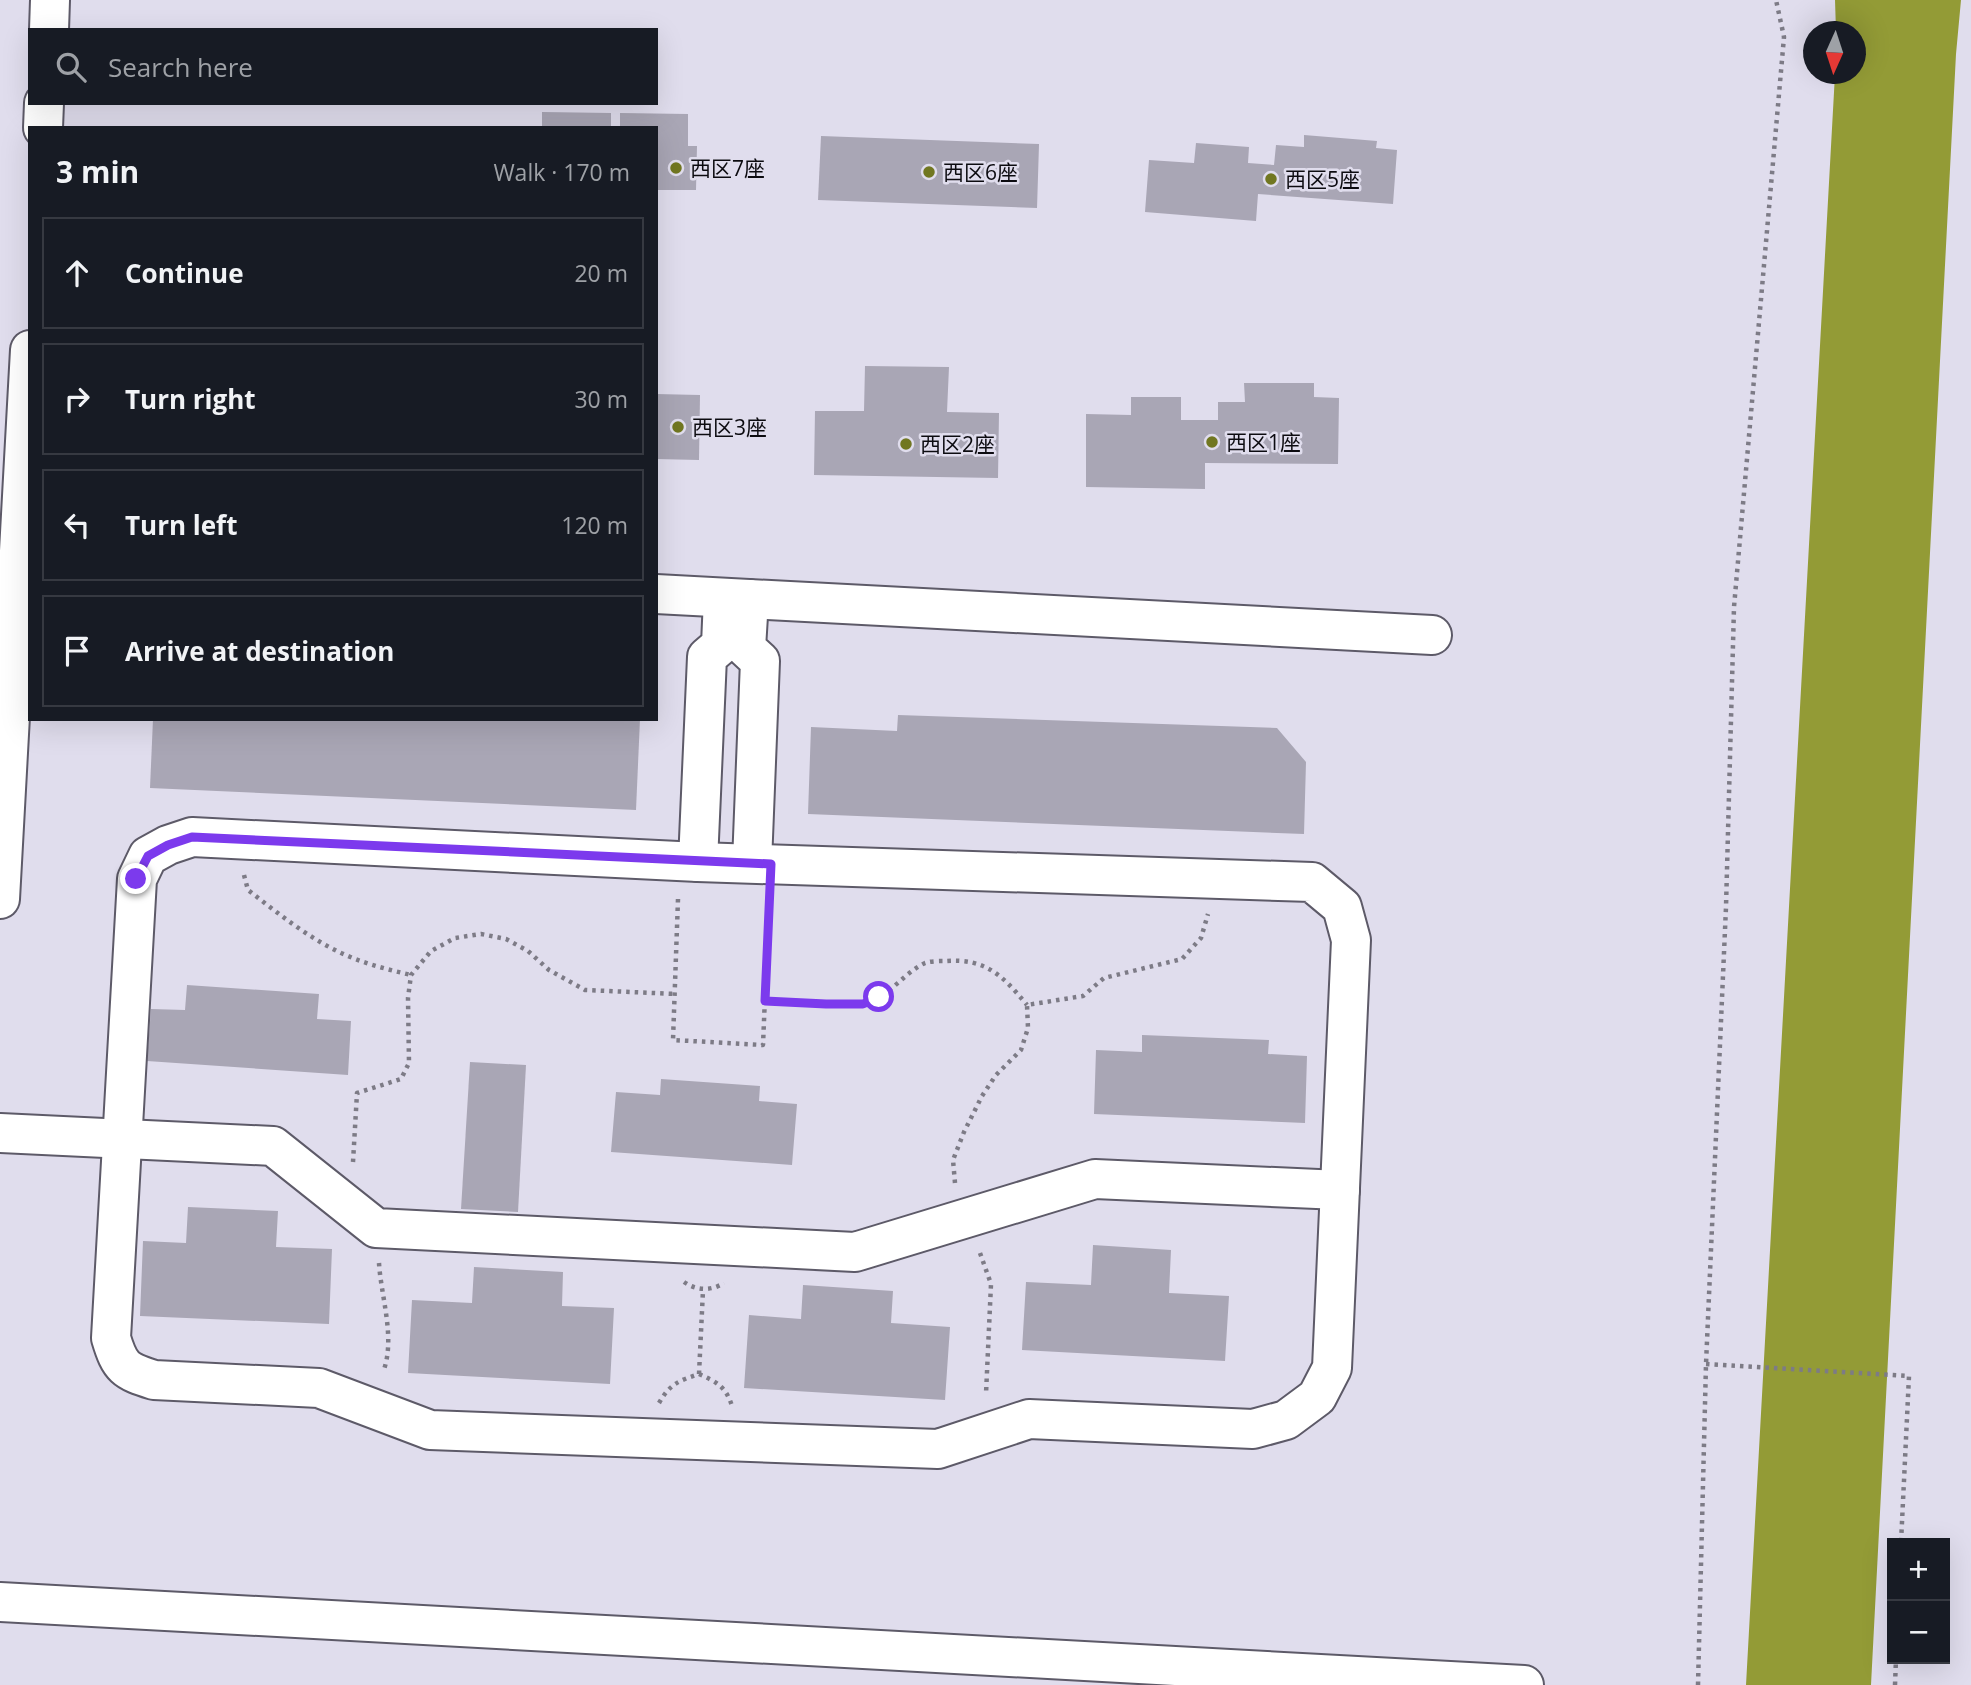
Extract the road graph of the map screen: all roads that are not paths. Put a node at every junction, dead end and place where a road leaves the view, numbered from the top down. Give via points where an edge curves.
1 (50, 0) edge
2 (49, 28) edge
3 (44, 105) edge
4 (43, 126) edge
5 (28, 419) edge
6 (24, 557) edge
7 (658, 594) edge
8 (736, 598) junction
9 (1432, 635) dead end
10 (689, 861) junction
11 (761, 863) junction
12 (0, 899) edge
13 (0, 1133) edge
14 (122, 1139) junction
15 (1340, 1189) junction
16 (0, 1602) edge
17 (1524, 1685) edge

1 - 2 street
3 - 4 street
5 - 6 street
6 - 12 street
7 - 8 street
8 - 9 street
8 - 10 street via 721,645 708,657
8 - 11 street via 746,648 760,661
10 - 11 street
10 - 14 street via 192,837 168,845 148,856 136,879
11 - 15 street via 1312,882 1342,907 1351,940
13 - 14 street
14 - 15 street via 273,1146 364,1218 855,1252 1095,1179
14 - 15 street via 111,1338 117,1358 131,1373 154,1380 319,1388 430,1430 938,1449 1029,1419 1253,1429 1286,1420 1317,1397 1332,1368
16 - 17 street

